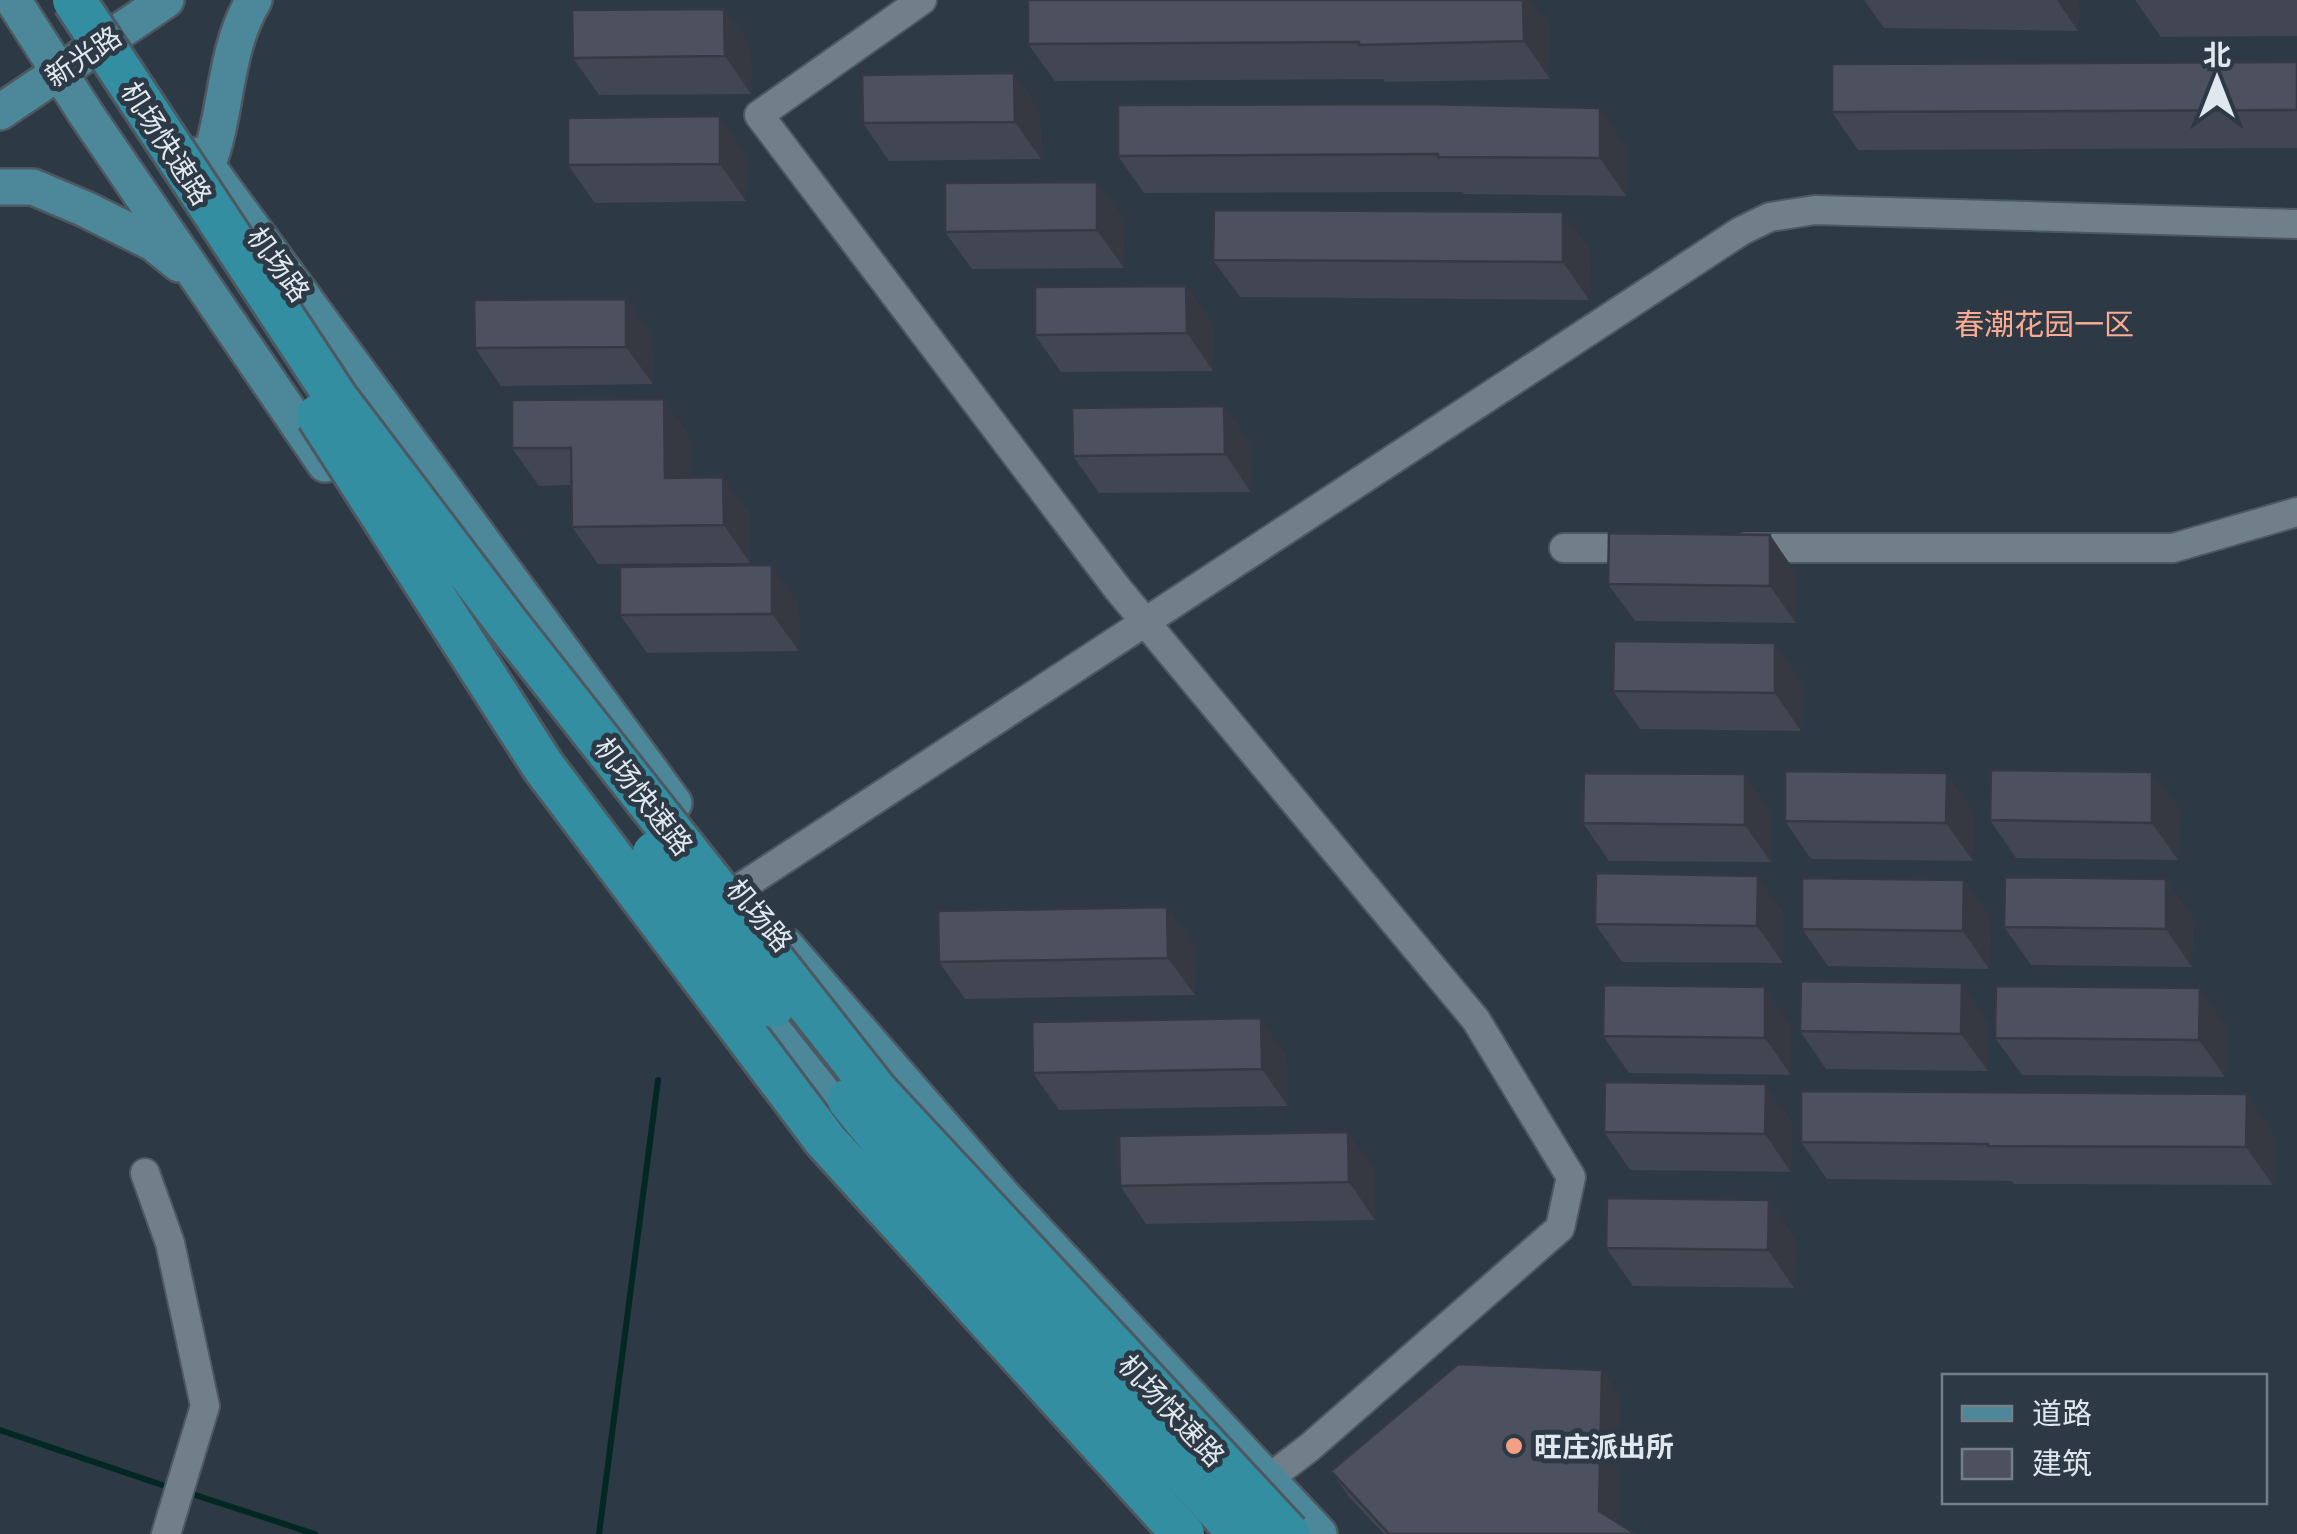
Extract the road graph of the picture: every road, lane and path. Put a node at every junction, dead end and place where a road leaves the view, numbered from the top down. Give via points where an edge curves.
1 (74, 0) edge
2 (91, 0) edge
3 (166, 0) edge
4 (254, 0) edge
5 (922, 0) edge
6 (24, 8) edge
7 (114, 36) junction
8 (60, 72) junction
9 (0, 112) edge
10 (207, 166) junction
11 (0, 186) edge
12 (2297, 224) edge
13 (207, 288) junction
14 (318, 416) junction
15 (2297, 512) edge
16 (1564, 548) dead end
17 (1662, 548) edge
18 (1721, 548) edge
19 (1146, 622) junction
20 (737, 890) junction
21 (687, 923) junction
22 (145, 1172) dead end
23 (1268, 1479) junction
24 (166, 1534) edge
25 (1183, 1534) edge
26 (1213, 1534) edge
27 (1240, 1534) edge
28 (1288, 1534) edge
29 (1319, 1534) edge

1 - 28 highway, 机场快速路, bridge via 337,399 877,1092
2 - 7 main road, 机场路
3 - 7 main road, 新光路
4 - 10 main road
5 - 19 street via 759,115
6 - 8 main road
6 - 14 highway, 机场快速路
7 - 8 main road, 新光路
7 - 10 main road, 机场路
8 - 9 main road, 新光路
8 - 13 main road
10 - 20 main road, 机场路
11 - 13 main road via 33,187 85,209 153,244
12 - 19 street via 1816,210 1770,217
13 - 21 main road via 347,497
14 - 25 highway, bridge via 543,766 826,1140
14 - 27 highway, 机场快速路, bridge via 703,920 888,1148
15 - 18 street via 2173,548
16 - 17 street
19 - 20 street
19 - 23 street via 1476,1020 1571,1176 1560,1228
20 - 21 street
20 - 23 main road, 机场路 via 1003,1196
21 - 26 main road via 866,1146
22 - 24 street via 170,1242 206,1406
23 - 29 main road, 机场路

